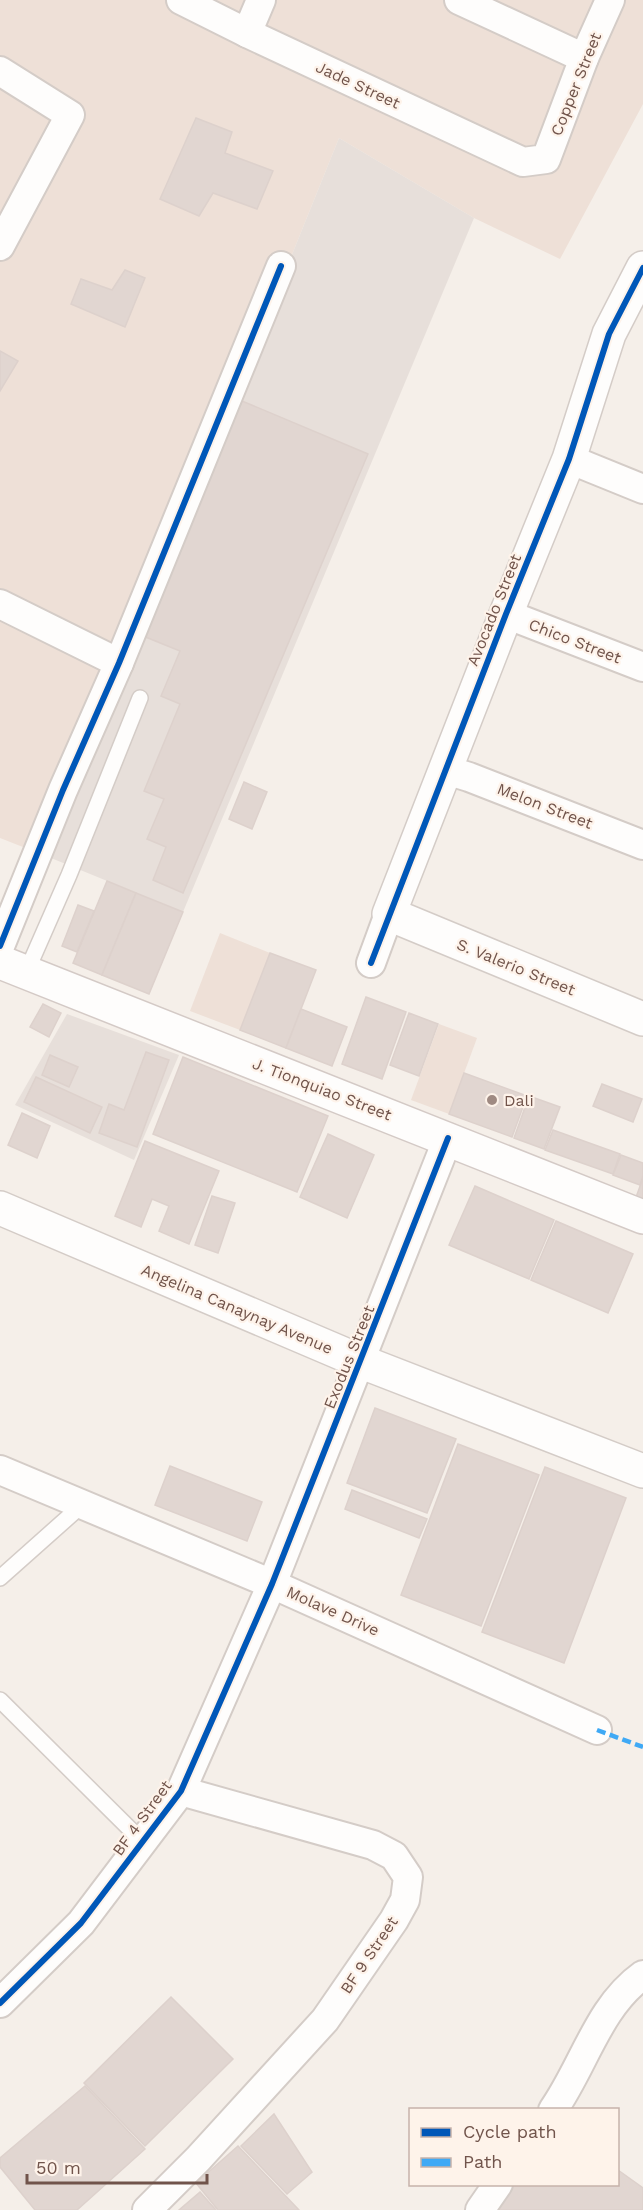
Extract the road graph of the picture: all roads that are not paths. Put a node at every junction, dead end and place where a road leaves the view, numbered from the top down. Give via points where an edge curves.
1 (181, 0) edge
2 (261, 0) edge
3 (459, 0) edge
4 (610, 0) edge
5 (248, 33) junction
6 (584, 58) junction
7 (0, 71) edge
8 (537, 162) joint
9 (0, 246) edge
10 (281, 266) dead end
11 (643, 268) edge
12 (569, 459) junction
13 (643, 489) edge
14 (0, 604) edge
15 (506, 614) junction
16 (119, 663) junction
17 (643, 667) edge
18 (140, 698) dead end
19 (446, 770) junction
20 (643, 845) edge
21 (389, 914) junction
22 (0, 946) edge
23 (370, 963) dead end
24 (13, 968) edge
25 (643, 1019) edge
26 (448, 1138) junction
27 (0, 1208) edge
28 (643, 1217) edge
29 (362, 1362) junction
30 (0, 1470) edge
31 (643, 1471) edge
32 (82, 1505) junction
33 (0, 1578) edge
34 (272, 1584) junction
35 (0, 1700) edge
36 (597, 1730) dead end
37 (181, 1791) junction
38 (143, 1842) junction
39 (643, 1975) edge
40 (0, 2003) edge
41 (554, 2108) edge
42 (497, 2186) edge
43 (147, 2210) edge
44 (480, 2210) edge

1 - 5 street, Jade Street
2 - 5 street
3 - 6 street
4 - 6 street, Copper Street
5 - 8 street, Jade Street via 523,162
6 - 8 street, Copper Street via 546,159
7 - 9 street via 70,115
10 - 16 street
11 - 12 street, Avocado Street via 609,334
12 - 13 street
12 - 15 street, Avocado Street
14 - 16 street
15 - 17 street, Chico Street
15 - 19 street, Avocado Street
16 - 22 street
18 - 24 lane via 69,875
19 - 20 street, Melon Street
19 - 21 street, Avocado Street
21 - 23 street, Avocado Street
21 - 25 street, S. Valerio Street
24 - 26 street, J. Tionquiao Street
26 - 28 street, J. Tionquiao Street
26 - 29 street, Exodus Street
27 - 29 street, Angelina Canaynay Avenue
29 - 31 street, Angelina Canaynay Avenue
29 - 34 street, Exodus Street
30 - 32 street, Molave Drive
32 - 33 lane
32 - 34 street, Molave Drive
34 - 36 street, Molave Drive
34 - 37 street, BF 4 Street
35 - 38 lane
37 - 38 street, BF 4 Street
37 - 43 street, BF 9 Street via 374,1845 394,1856 408,1877 405,1900 394,1920 325,2020
38 - 40 street, BF 4 Street via 81,1923
39 - 41 street via 622,1994 598,2028
42 - 44 street

